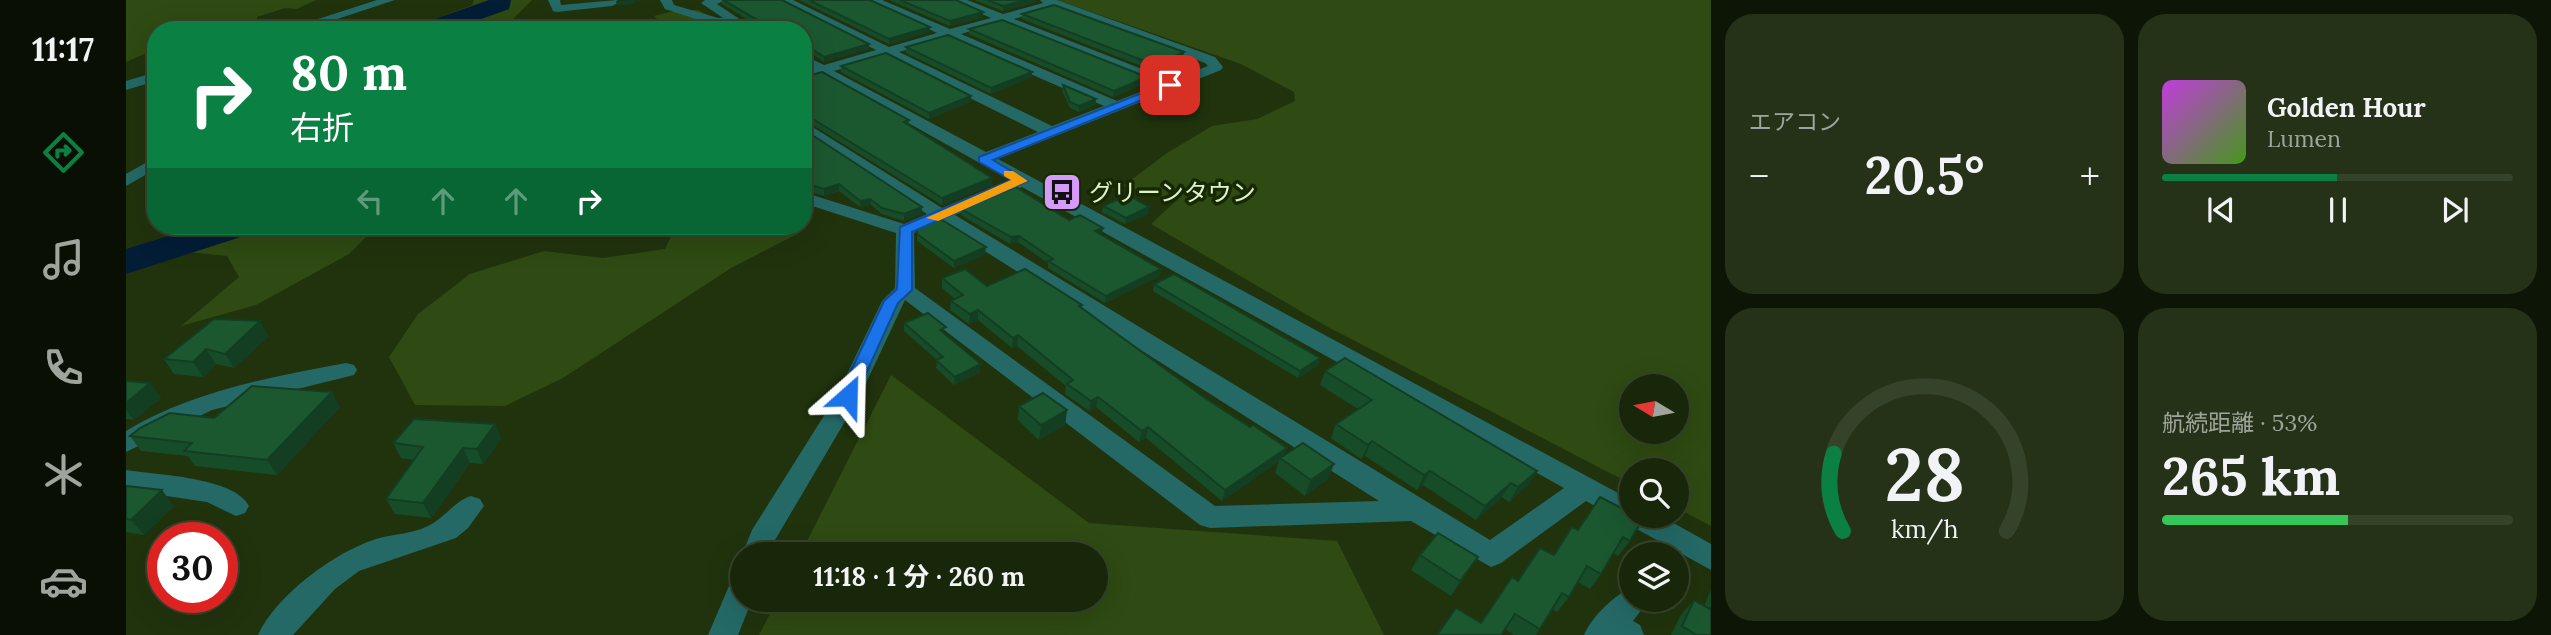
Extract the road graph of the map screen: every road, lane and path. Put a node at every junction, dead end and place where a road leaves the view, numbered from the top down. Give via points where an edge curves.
1 (389, 0) edge
2 (554, 0) edge
3 (611, 0) edge
4 (666, 0) edge
5 (720, 0) edge
6 (784, 0) edge
7 (872, 0) edge
8 (957, 0) edge
9 (1051, 2) edge
10 (1002, 18) junction
11 (320, 21) edge
12 (714, 21) edge
13 (734, 21) edge
14 (947, 33) junction
15 (889, 51) junction
16 (812, 64) edge
17 (823, 70) junction
18 (812, 73) edge
19 (147, 79) edge
20 (1170, 85) junction
21 (126, 86) edge
22 (1118, 107) junction
23 (812, 132) edge
24 (1053, 133) junction
25 (983, 159) junction
26 (147, 168) edge
27 (126, 181) edge
28 (1021, 181) junction
29 (812, 200) edge
30 (942, 214) junction
31 (905, 230) junction
32 (905, 290) junction
33 (346, 370) dead end
34 (126, 443) edge
35 (126, 480) edge
36 (1585, 487) junction
37 (236, 506) dead end
38 (471, 506) dead end
39 (1619, 506) edge
40 (1415, 510) junction
41 (1654, 528) edge
42 (761, 542) edge
43 (1692, 554) edge
44 (732, 612) edge
45 (1626, 612) edge
46 (1613, 631) edge
47 (274, 635) edge
48 (723, 635) edge

1 - 11 street
2 - 3 street via 558,9
4 - 12 street via 670,7
5 - 13 street via 707,3
6 - 15 street
7 - 14 street
8 - 10 street
9 - 10 street
9 - 20 street via 1210,60 1216,67
10 - 14 street
10 - 20 street
14 - 15 street
14 - 22 street
15 - 17 street
15 - 24 street
16 - 17 street
17 - 18 street
17 - 25 street
19 - 21 street
20 - 22 street
22 - 24 street
23 - 30 street
24 - 25 street
25 - 28 street
26 - 27 street
28 - 30 street
28 - 36 street
29 - 31 street
30 - 31 street
30 - 40 street
31 - 32 street
32 - 40 street via 1210,517
32 - 42 street via 892,301 848,396
33 - 34 street via 216,402 153,424
35 - 37 street via 212,493
36 - 39 street
36 - 40 street via 1491,555
38 - 47 street via 456,526 428,540 361,556 322,583
41 - 43 street
44 - 48 street
45 - 46 street

